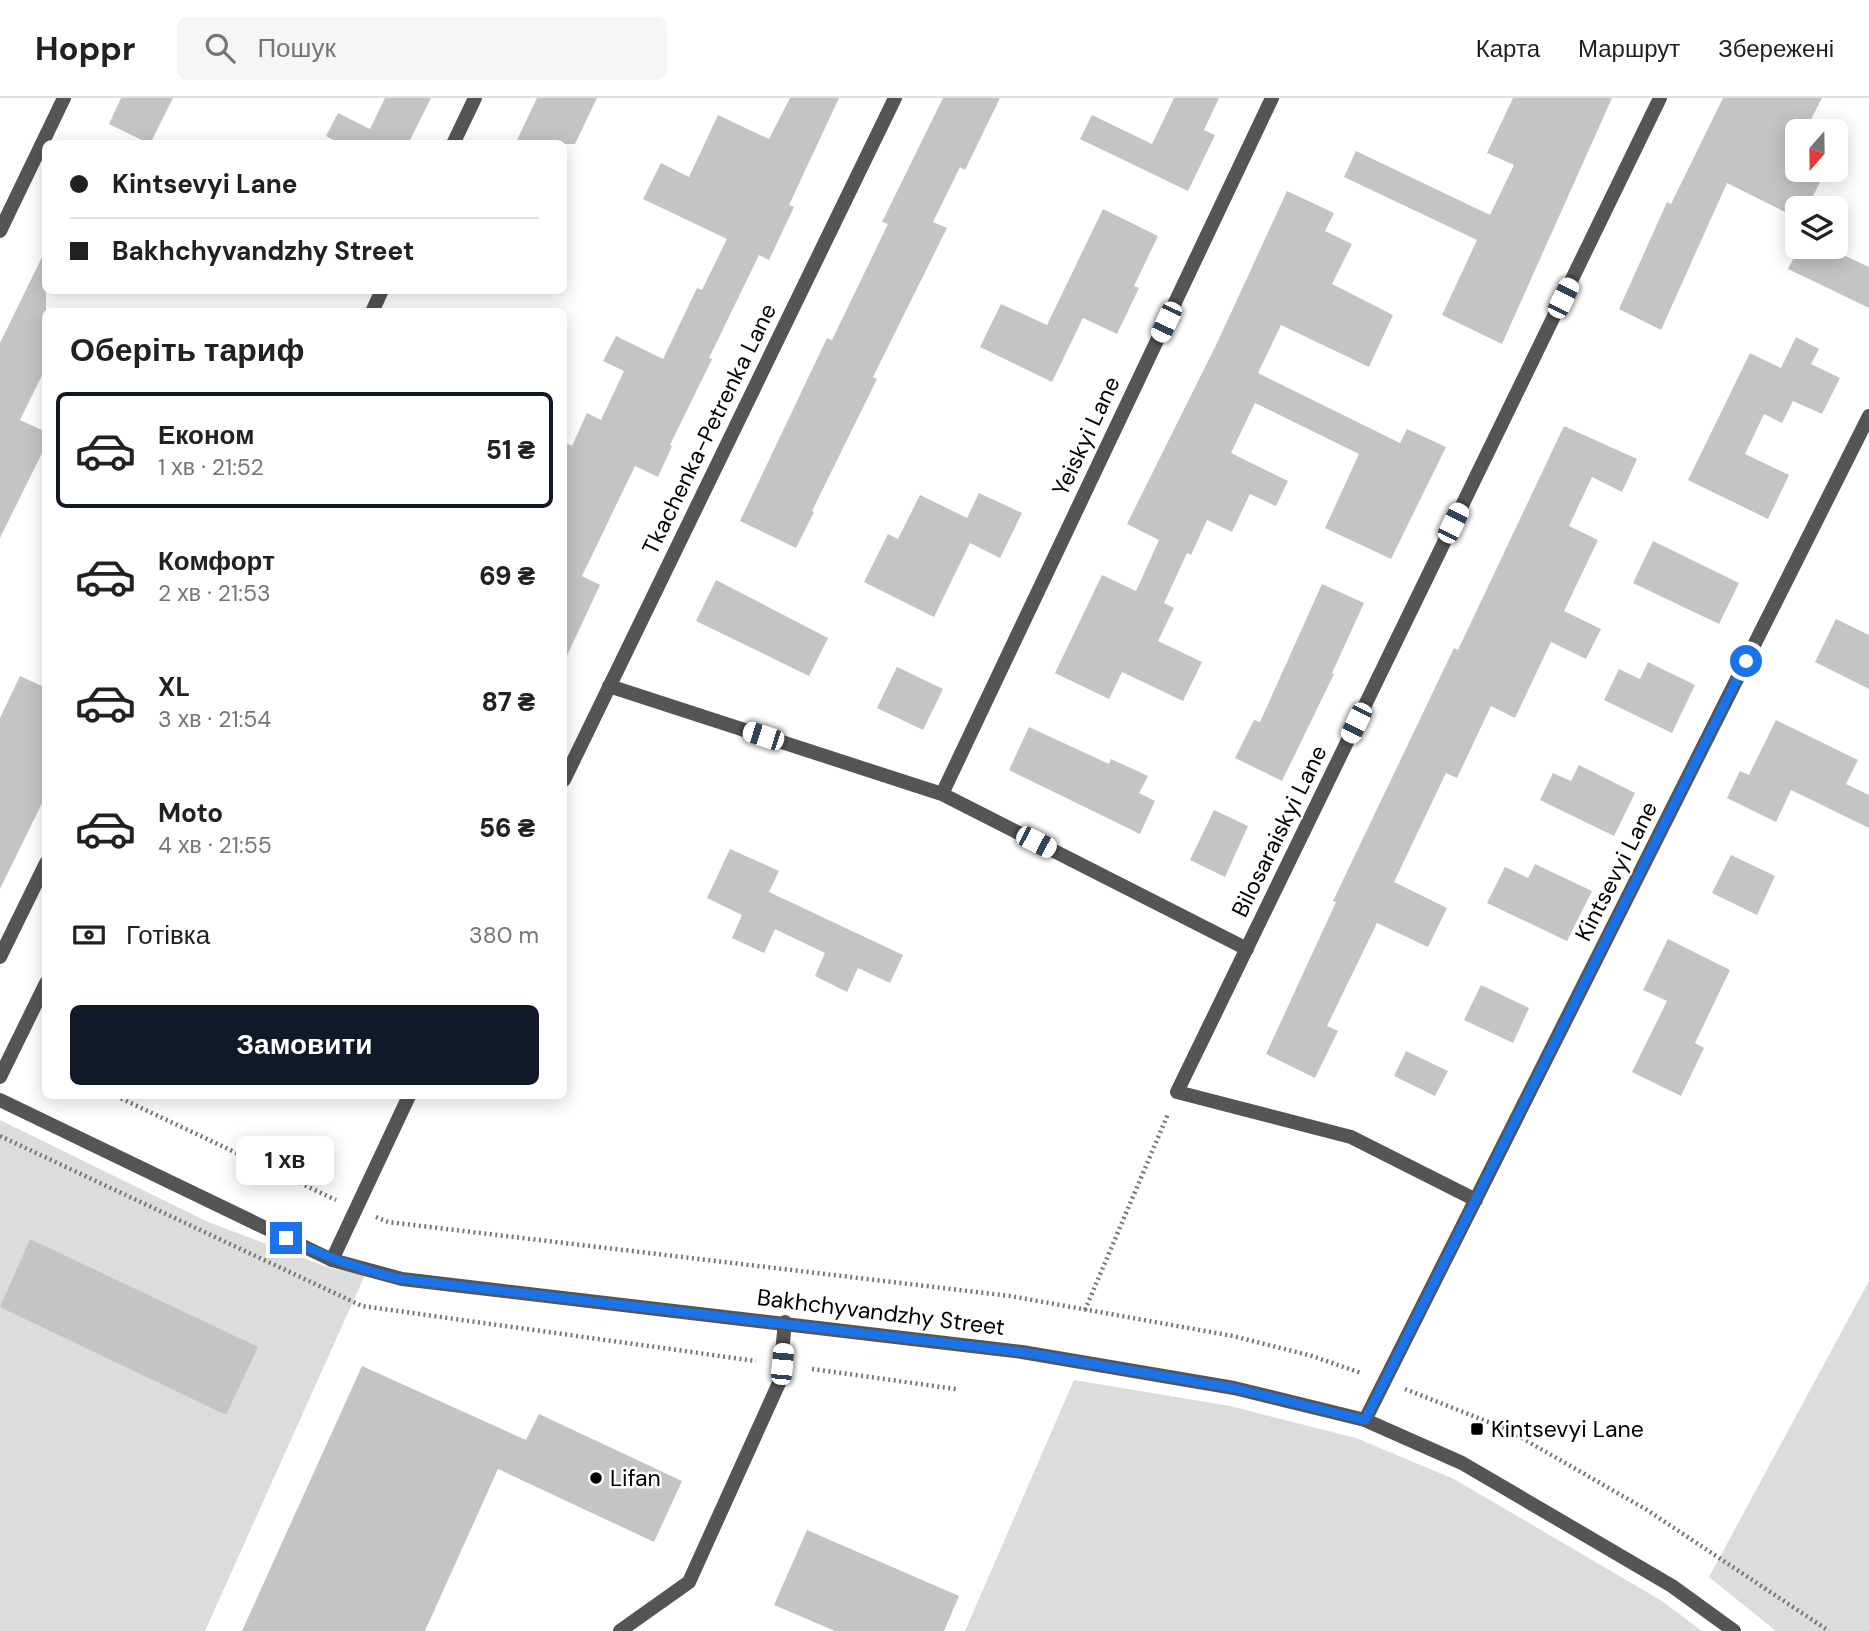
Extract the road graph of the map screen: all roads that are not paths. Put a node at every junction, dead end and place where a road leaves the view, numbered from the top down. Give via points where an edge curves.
1 (64, 98) edge
2 (475, 98) edge
3 (895, 98) edge
4 (1272, 98) edge
5 (1660, 98) edge
6 (44, 140) edge
7 (455, 140) edge
8 (42, 143) edge
9 (0, 230) edge
10 (1869, 416) edge
11 (609, 686) junction
12 (567, 774) edge
13 (942, 794) junction
14 (42, 871) edge
15 (1247, 949) junction
16 (0, 957) edge
17 (42, 991) edge
18 (0, 1077) edge
19 (409, 1099) edge
20 (0, 1100) edge
21 (1476, 1200) junction
22 (332, 1260) junction
23 (785, 1322) junction
24 (1365, 1420) junction
25 (621, 1631) edge
26 (1734, 1631) edge

1 - 6 street
2 - 7 street
3 - 11 street, Tkachenka-Petrenka Lane
4 - 13 street, Yeiskyi Lane
5 - 15 street, Bilosaraiskyi Lane
8 - 9 street
10 - 21 street, Kintsevyi Lane
11 - 12 street, Tkachenka-Petrenka Lane
11 - 13 street
13 - 15 street
14 - 16 street
15 - 21 street, Bilosaraiskyi Lane via 1177,1092 1351,1137
17 - 18 street
19 - 22 street
20 - 22 street, Bakhchyvandzhy Street
21 - 24 street, Kintsevyi Lane
22 - 23 street, Bakhchyvandzhy Street via 402,1279
23 - 24 street, Bakhchyvandzhy Street via 1154,1374
23 - 25 street via 779,1384 689,1582
24 - 26 street, Bakhchyvandzhy Street via 1462,1463 1672,1586

